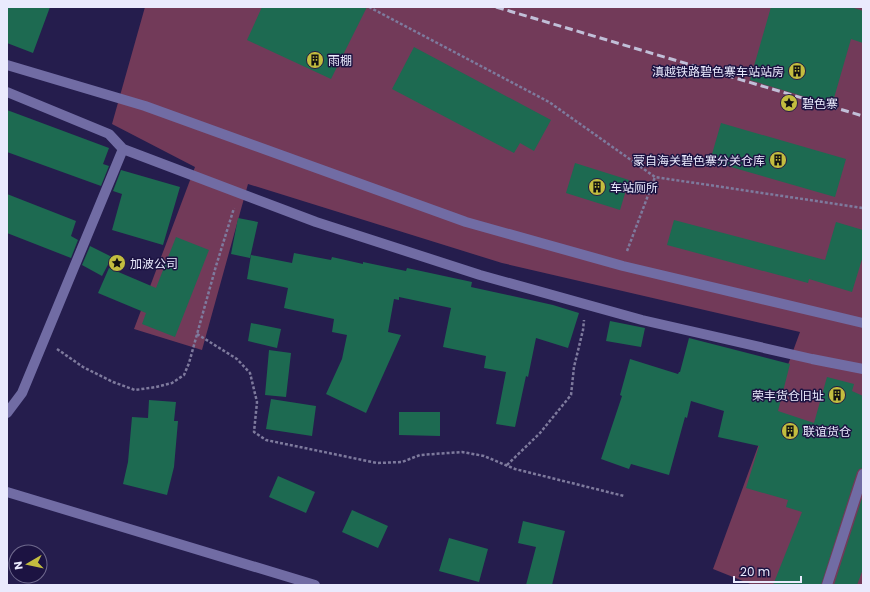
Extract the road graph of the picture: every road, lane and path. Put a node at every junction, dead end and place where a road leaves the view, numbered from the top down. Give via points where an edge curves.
1 (369, 7) edge
2 (7, 65) edge
3 (7, 92) edge
4 (123, 149) junction
5 (655, 177) junction
6 (239, 192) junction
7 (863, 208) edge
8 (621, 265) junction
9 (585, 305) junction
10 (863, 323) edge
11 (197, 334) junction
12 (43, 340) junction
13 (863, 369) edge
14 (7, 413) edge
15 (508, 466) junction
16 (863, 474) edge
17 (7, 492) edge
18 (624, 496) dead end
19 (315, 585) edge
20 (827, 585) edge

1 - 5 path via 548,102
2 - 8 street via 145,106 466,222
3 - 4 street via 109,134
4 - 6 street
4 - 12 street
5 - 7 path
5 - 8 path
6 - 9 street via 316,222
6 - 11 path
8 - 10 street
9 - 13 street
9 - 15 path via 571,395
11 - 12 path via 184,375 172,383 135,390 84,367
11 - 15 path via 237,359 250,373 257,402 254,432 266,440 377,462 402,462 420,455 462,452 484,456
12 - 14 street via 22,392
15 - 18 path
16 - 20 street
17 - 19 street

